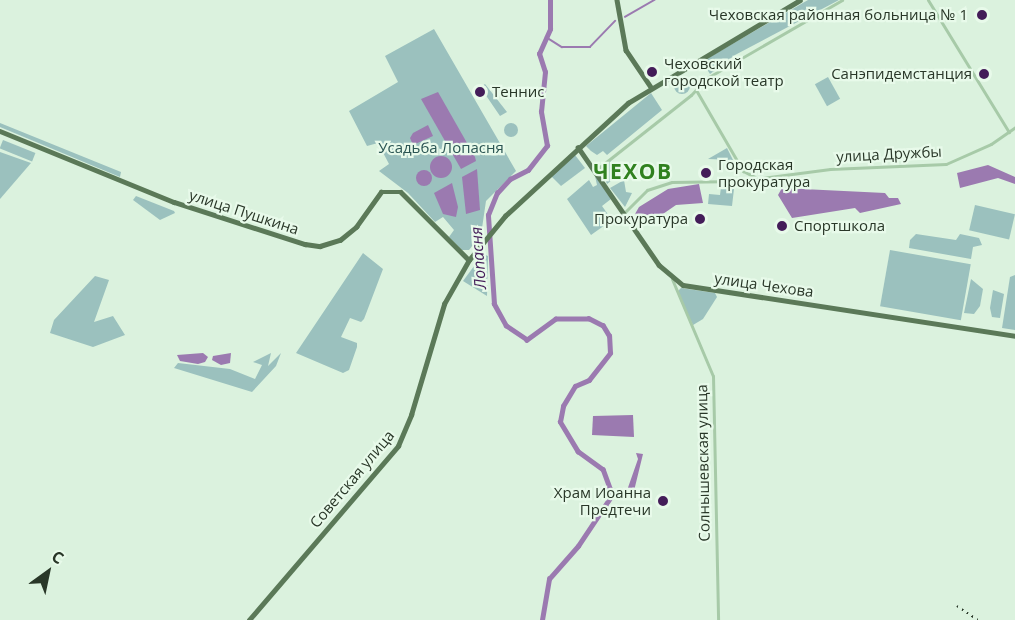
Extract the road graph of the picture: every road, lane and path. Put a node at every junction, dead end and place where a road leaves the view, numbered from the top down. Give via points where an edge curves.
1 (617, 0) edge
2 (800, 0) edge
3 (842, 0) edge
4 (928, 0) edge
5 (651, 87) junction
6 (696, 89) junction
7 (691, 95) junction
8 (698, 95) junction
9 (1015, 128) edge
10 (0, 131) edge
11 (1009, 132) junction
12 (578, 147) junction
13 (596, 170) junction
14 (743, 171) junction
15 (756, 177) junction
16 (739, 182) junction
17 (624, 214) junction
18 (469, 260) junction
19 (672, 279) junction
20 (1015, 336) edge
21 (249, 620) edge
22 (718, 620) edge

1 - 5 main road via 626,50
2 - 5 main road, Советская улица
3 - 6 street via 745,54
4 - 11 street
5 - 12 main road, Советская улица
6 - 7 street
6 - 8 street
7 - 8 street
7 - 13 street
8 - 14 street
9 - 11 street, улица Дружбы
10 - 18 main road, улица Пушкина via 174,202 268,234 320,246 348,235 381,192 396,190 411,197
11 - 15 street, улица Дружбы via 946,164
12 - 13 main road
12 - 18 main road, Советская улица via 505,216
13 - 17 main road
14 - 15 street
14 - 16 street
15 - 16 street, улица Дружбы
16 - 17 street, улица Дружбы via 694,180 656,185 632,201
17 - 19 main road
18 - 21 main road, Советская улица via 432,335 411,415 398,446
19 - 20 main road, улица Чехова via 683,285 722,292
19 - 22 street, Солнышевская улица via 713,376

